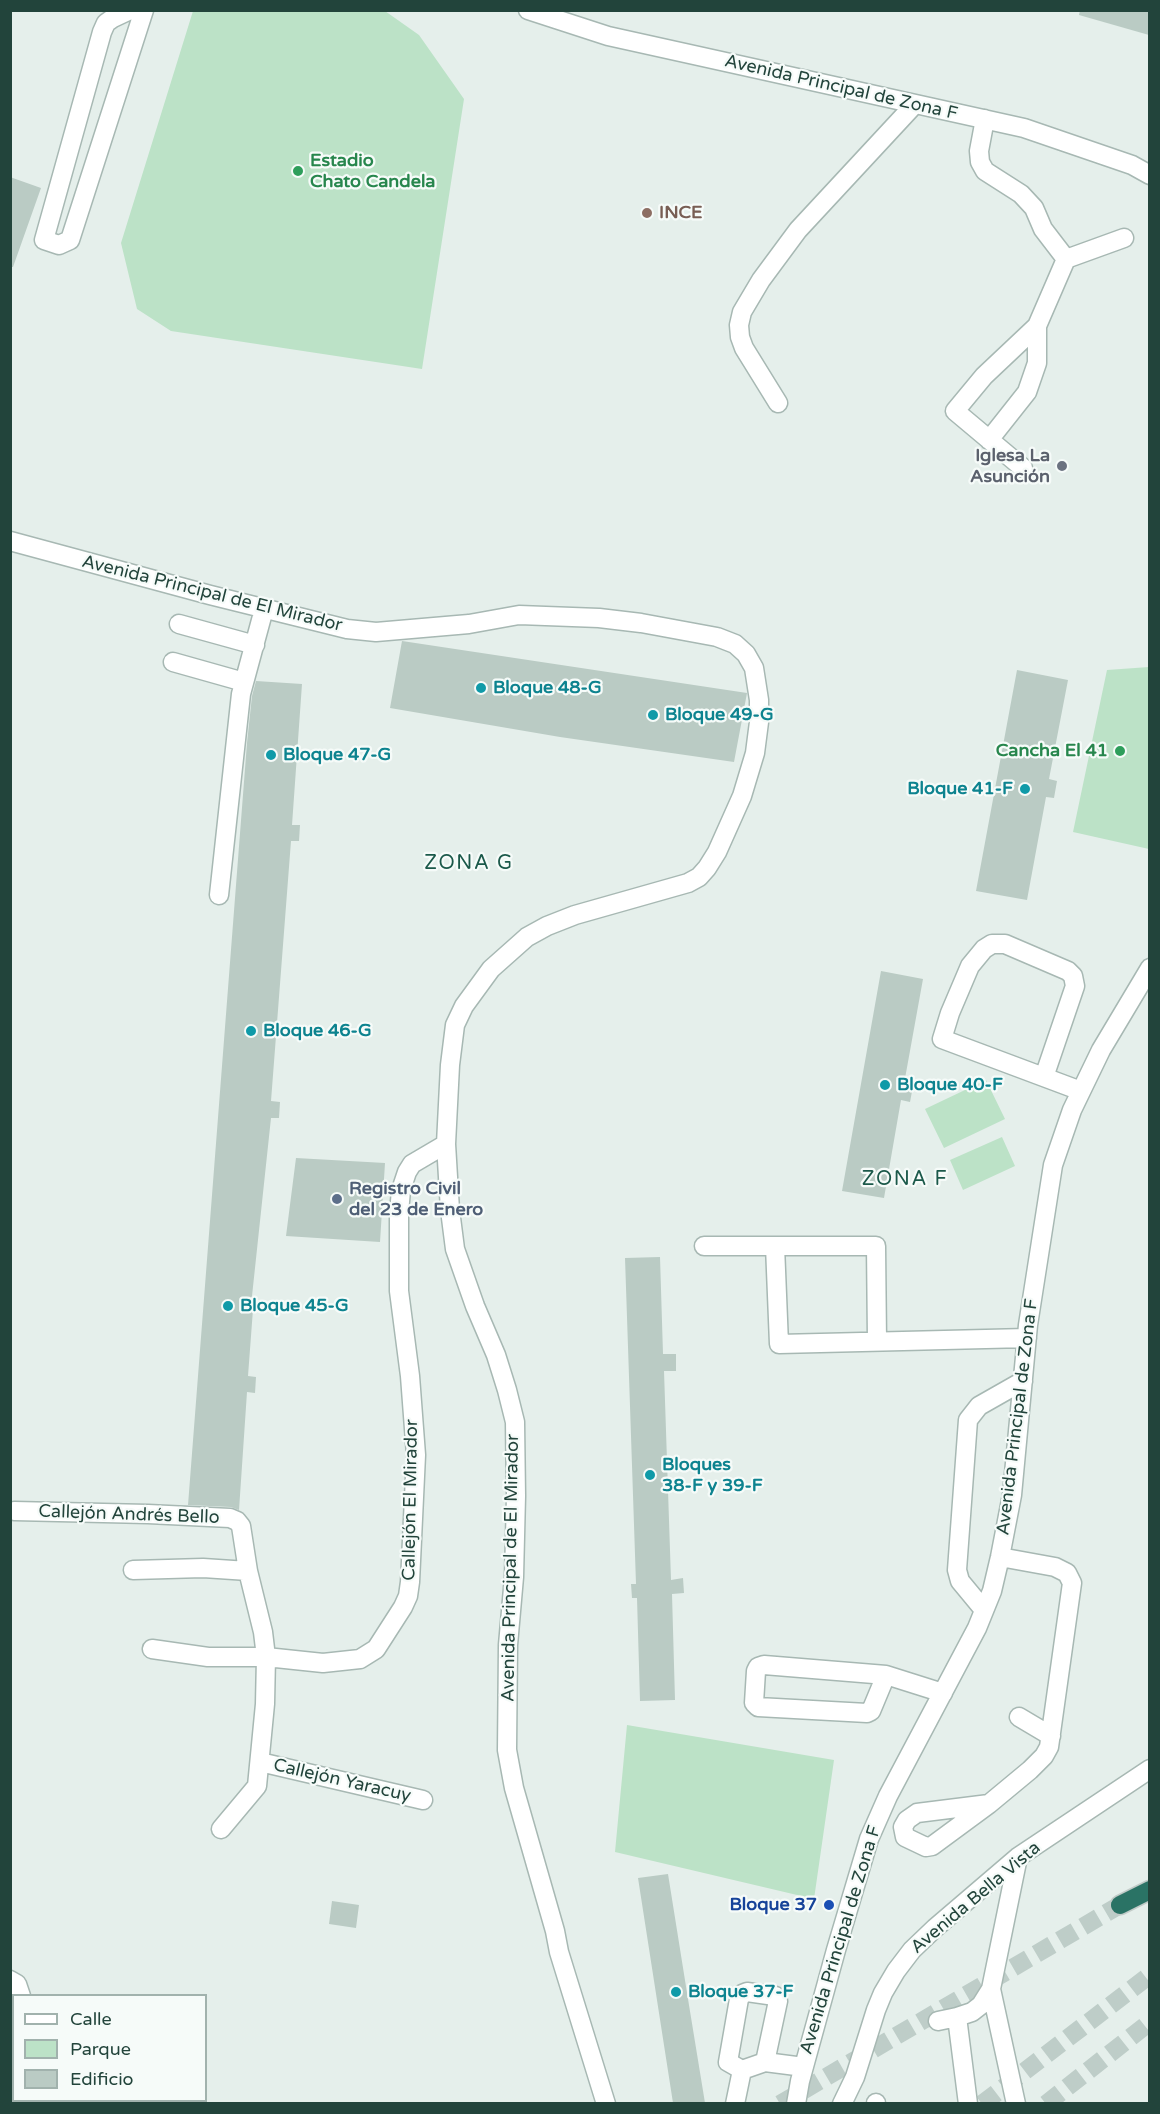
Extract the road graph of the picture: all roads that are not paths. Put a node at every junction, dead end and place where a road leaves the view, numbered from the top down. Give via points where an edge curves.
1 (130, 10) edge
2 (144, 10) edge
3 (528, 10) edge
4 (914, 105) junction
5 (985, 119) junction
6 (1149, 175) edge
7 (1124, 238) dead end
8 (1066, 259) junction
9 (1037, 326) junction
10 (778, 403) dead end
11 (989, 440) junction
12 (1023, 468) dead end
13 (10, 541) edge
14 (264, 609) junction
15 (180, 624) dead end
16 (255, 645) junction
17 (173, 662) dead end
18 (244, 682) junction
19 (219, 895) dead end
20 (1149, 968) edge
21 (1044, 1077) junction
22 (1081, 1091) junction
23 (446, 1144) junction
24 (704, 1246) dead end
25 (776, 1246) junction
26 (1027, 1338) junction
27 (877, 1341) junction
28 (1023, 1381) junction
29 (14, 1511) dead end
30 (1000, 1557) junction
31 (133, 1570) dead end
32 (248, 1571) junction
33 (984, 1610) junction
34 (152, 1649) dead end
35 (266, 1658) junction
36 (886, 1675) junction
37 (943, 1693) junction
38 (1019, 1717) dead end
39 (1051, 1736) junction
40 (260, 1762) junction
41 (1149, 1769) edge
42 (423, 1800) dead end
43 (989, 1804) dead end
44 (221, 1829) dead end
45 (1018, 1857) junction
46 (1149, 1890) edge
47 (1120, 1905) tunnel mouth
48 (10, 1980) edge
49 (991, 1989) junction
50 (21, 1994) edge
51 (957, 2017) junction
52 (938, 2021) dead end
53 (765, 2062) junction
54 (804, 2067) junction
55 (742, 2070) junction
56 (606, 2103) edge
57 (735, 2103) edge
58 (796, 2103) edge
59 (842, 2103) edge
60 (968, 2103) edge
61 (1016, 2103) edge

1 - 2 street via 106,23 102,32 44,240 59,245 70,240
3 - 4 street, Avenida Principal de Zona F via 608,36
4 - 5 street, Avenida Principal de Zona F
4 - 10 street via 798,230 742,312 739,325 744,348
5 - 6 street, Avenida Principal de Zona F via 1067,142
5 - 8 street via 979,151 985,171 1021,194 1034,208 1043,228
7 - 8 street
8 - 9 street
9 - 11 street via 1037,363 1027,392
9 - 11 street via 984,376 955,411
11 - 12 street
13 - 14 street, Avenida Principal de El Mirador
14 - 16 street
14 - 23 street, Avenida Principal de El Mirador via 321,624 376,632 470,624 519,615 641,623 735,644 747,654 754,668 759,700 755,753 742,796 707,868 688,883 547,926 527,937 491,969 455,1025
15 - 16 street
16 - 18 street
17 - 18 street
18 - 19 street
20 - 22 street, Avenida Principal de Zona F
21 - 21 street via 1075,986 1073,976 1005,944 992,944 970,966 942,1039
21 - 22 street
22 - 26 street, Avenida Principal de Zona F via 1053,1165
23 - 35 street, Callejón El Mirador via 412,1164 401,1190 399,1291 416,1455 408,1596 376,1649 360,1659 323,1663
23 - 56 street, Avenida Principal de El Mirador via 455,1249 496,1355 515,1422 507,1750 559,1952
24 - 25 street
25 - 27 street via 876,1246
25 - 27 street via 779,1344
26 - 27 street
26 - 28 street, Avenida Principal de Zona F
28 - 30 street, Avenida Principal de Zona F via 1012,1495
28 - 33 street via 979,1406 969,1420 957,1570 960,1581
29 - 32 street, Callejón Andrés Bello via 230,1518 241,1526
30 - 33 street, Avenida Principal de Zona F
30 - 39 street via 1055,1567 1067,1573 1072,1583
31 - 32 street
32 - 35 street
33 - 37 street, Avenida Principal de Zona F
34 - 35 street, Callejón El Mirador via 208,1657
35 - 40 street
36 - 36 street via 867,1713 758,1707 754,1703 756,1671 764,1665
36 - 37 street
37 - 54 street, Avenida Principal de Zona F via 869,1839
38 - 39 street
39 - 43 street via 1044,1756
40 - 42 street, Callejón Yaracuy
40 - 44 street via 256,1786
41 - 45 street, Avenida Bella Vista
45 - 49 street
45 - 59 street, Avenida Bella Vista via 935,1928 896,1971 876,2010 855,2077
46 - 47 highway
48 - 50 street via 17,1984
49 - 51 street via 981,2005
49 - 61 street
51 - 52 street
51 - 60 street
53 - 54 street
53 - 55 street
53 - 55 street via 778,2001 775,1996 747,1992 740,1999 728,2056 730,2064
54 - 58 street, Avenida Principal de Zona F
55 - 57 street

